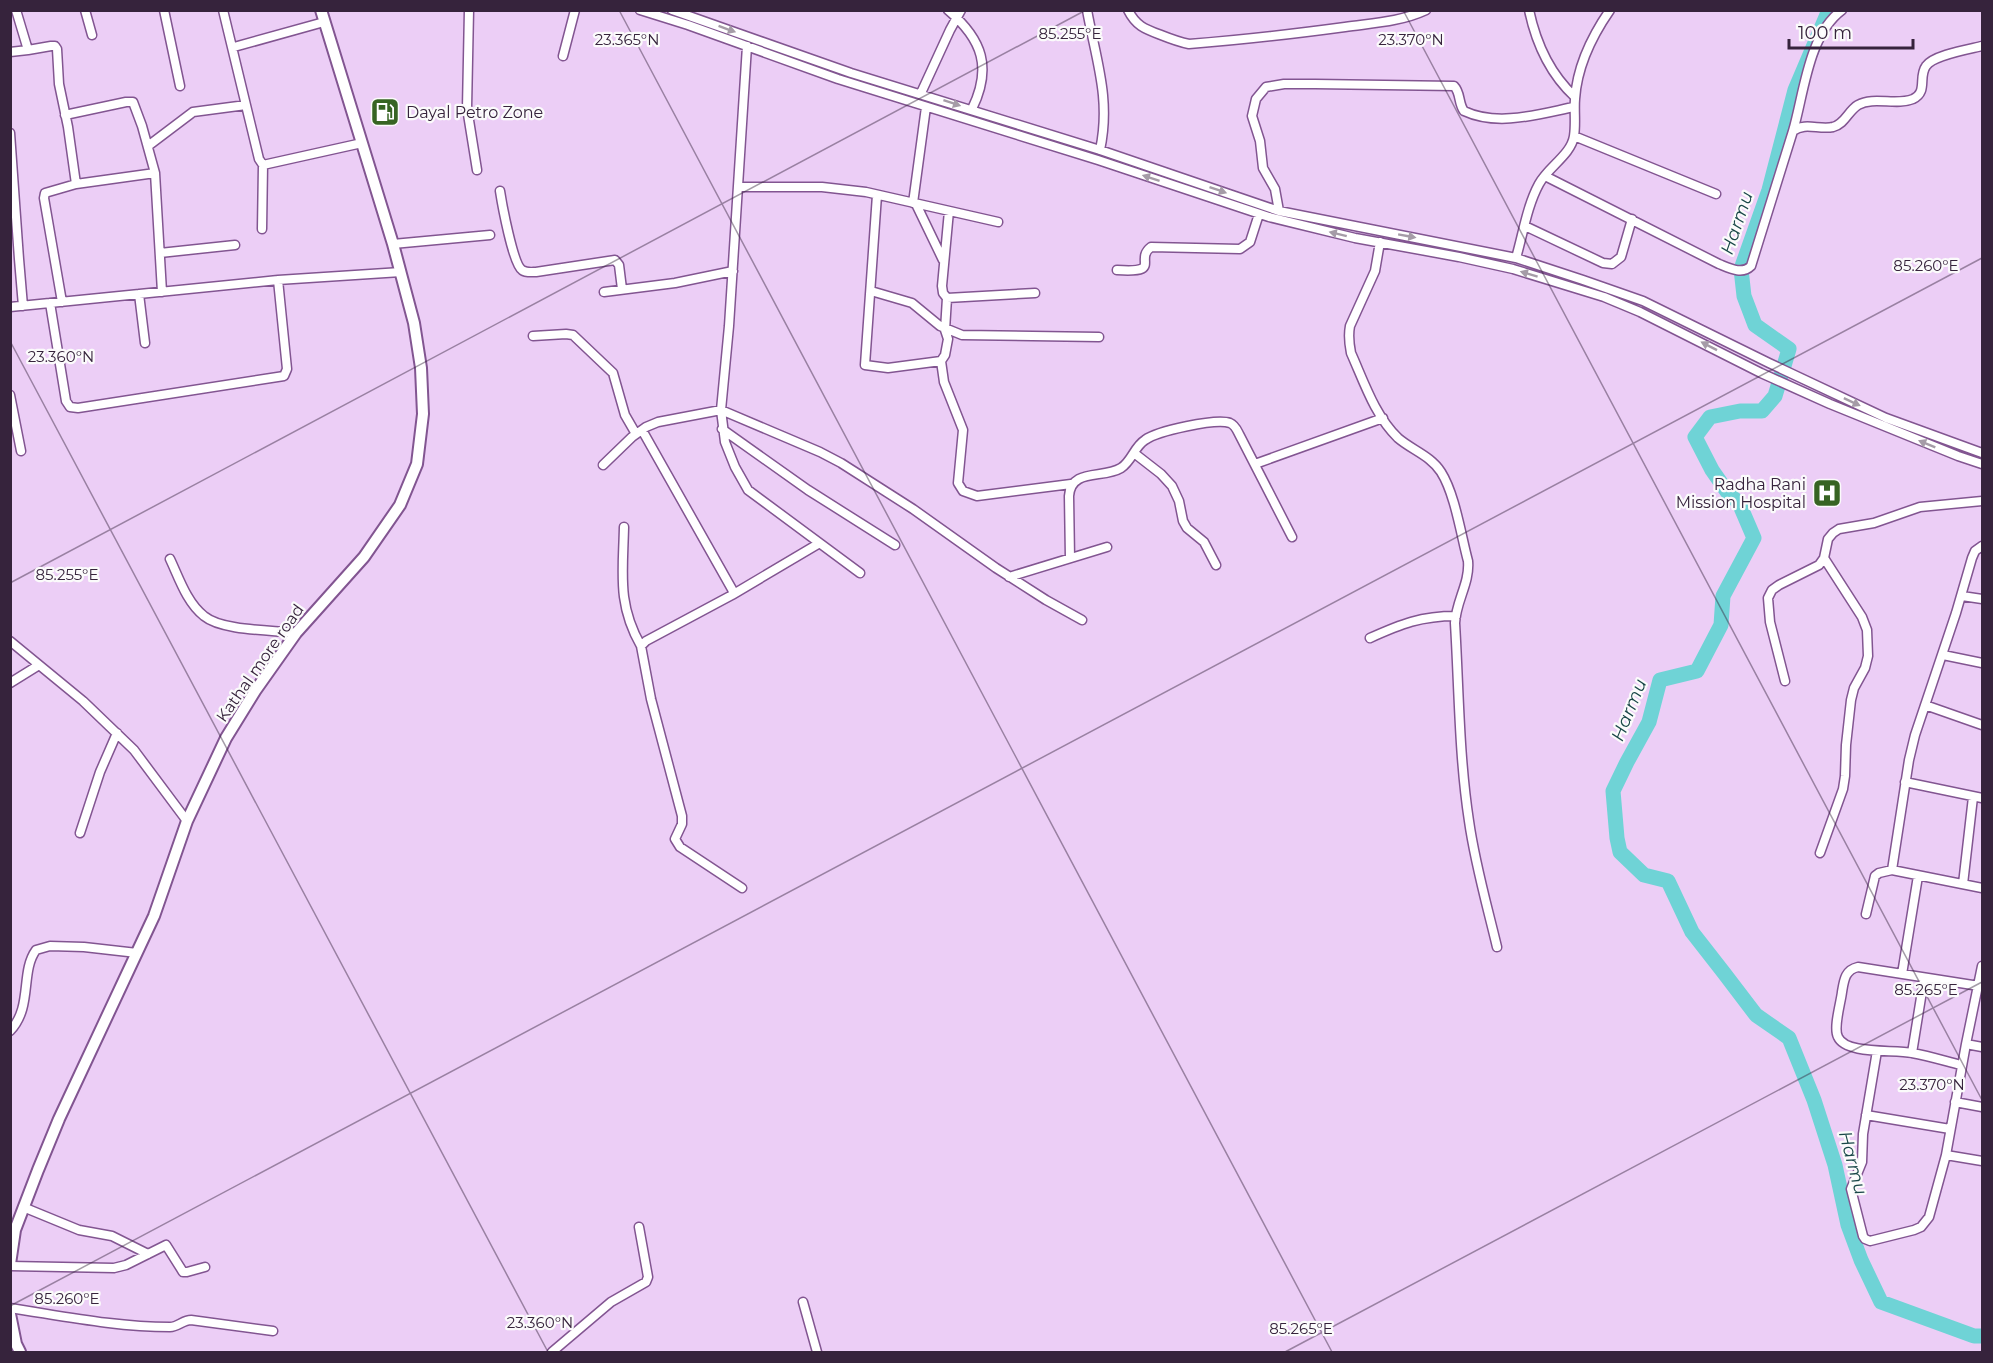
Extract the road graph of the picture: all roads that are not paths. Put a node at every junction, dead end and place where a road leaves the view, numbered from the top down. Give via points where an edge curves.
1 (16, 10) edge
2 (85, 10) edge
3 (164, 10) edge
4 (224, 10) edge
5 (321, 10) edge
6 (469, 10) edge
7 (575, 10) edge
8 (640, 10) edge
9 (672, 10) edge
10 (948, 10) edge
11 (1087, 10) edge
12 (1128, 10) edge
13 (1426, 10) edge
14 (1528, 10) edge
15 (1610, 10) edge
16 (1842, 10) edge
17 (693, 14) edge
18 (959, 14) edge
19 (324, 22) junction
20 (92, 35) dead end
21 (747, 46) junction
22 (1983, 46) edge
23 (234, 47) junction
24 (28, 50) junction
25 (10, 52) edge
26 (563, 56) dead end
27 (180, 86) dead end
28 (921, 93) junction
29 (1574, 102) junction
30 (246, 105) junction
31 (926, 107) junction
32 (972, 109) junction
33 (65, 115) junction
34 (1793, 131) junction
35 (10, 133) edge
36 (1574, 136) junction
37 (362, 143) junction
38 (147, 146) junction
39 (1100, 150) junction
40 (263, 165) junction
41 (477, 170) dead end
42 (155, 173) junction
43 (1545, 176) junction
44 (76, 184) junction
45 (739, 187) junction
46 (500, 191) dead end
47 (1716, 194) dead end
48 (877, 195) junction
49 (915, 203) junction
50 (949, 211) junction
51 (1280, 211) junction
52 (1259, 213) junction
53 (1632, 219) junction
54 (998, 222) dead end
55 (1525, 226) junction
56 (262, 229) dead end
57 (490, 236) dead end
58 (1380, 242) junction
59 (393, 244) junction
60 (235, 245) dead end
61 (160, 253) junction
62 (1516, 258) junction
63 (18, 259) junction
64 (944, 262) junction
65 (10, 265) edge
66 (1117, 270) dead end
67 (733, 271) junction
68 (401, 272) junction
69 (278, 280) junction
70 (622, 290) junction
71 (871, 291) junction
72 (162, 292) junction
73 (604, 292) dead end
74 (1035, 293) dead end
75 (139, 294) junction
76 (947, 298) junction
77 (62, 302) junction
78 (50, 303) junction
79 (24, 306) junction
80 (10, 307) edge
81 (945, 330) junction
82 (533, 336) dead end
83 (1099, 337) dead end
84 (145, 343) dead end
85 (941, 361) junction
86 (10, 395) edge
87 (721, 410) junction
88 (1383, 418) junction
89 (722, 429) junction
90 (639, 432) junction
91 (21, 451) dead end
92 (1134, 453) junction
93 (1983, 453) edge
94 (1255, 464) junction
95 (1983, 464) edge
96 (603, 465) dead end
97 (1071, 484) junction
98 (1983, 501) edge
99 (624, 526) dead end
100 (1292, 537) dead end
101 (818, 544) junction
102 (895, 545) dead end
103 (1983, 546) edge
104 (1107, 547) dead end
105 (1070, 558) junction
106 (1824, 558) junction
107 (170, 559) dead end
108 (1216, 565) dead end
109 (860, 573) dead end
110 (1009, 577) junction
111 (732, 595) junction
112 (1962, 596) junction
113 (1983, 599) edge
114 (1456, 616) junction
115 (1082, 620) dead end
116 (296, 633) junction
117 (1370, 638) dead end
118 (10, 641) edge
119 (641, 646) junction
120 (1943, 655) junction
121 (1983, 663) edge
122 (39, 665) junction
123 (1785, 681) dead end
124 (10, 683) edge
125 (1925, 705) junction
126 (1983, 725) edge
127 (117, 733) junction
128 (1905, 782) junction
129 (1978, 798) edge
130 (187, 821) junction
131 (80, 833) dead end
132 (1820, 853) dead end
133 (1892, 870) junction
134 (1918, 876) junction
135 (1963, 884) junction
136 (742, 888) dead end
137 (1983, 888) edge
138 (1866, 914) dead end
139 (1497, 947) dead end
140 (137, 953) junction
141 (1983, 966) edge
142 (1902, 974) junction
143 (1924, 979) junction
144 (1978, 986) junction
145 (10, 1031) edge
146 (1965, 1044) junction
147 (1983, 1047) edge
148 (1877, 1051) junction
149 (1912, 1053) junction
150 (1961, 1065) junction
151 (1955, 1102) junction
152 (1983, 1107) edge
153 (1866, 1115) junction
154 (1950, 1129) junction
155 (1946, 1155) junction
156 (1983, 1161) edge
157 (22, 1207) junction
158 (639, 1227) dead end
159 (13, 1231) edge
160 (148, 1254) junction
161 (10, 1265) edge
162 (205, 1267) dead end
163 (803, 1302) dead end
164 (10, 1308) edge
165 (10, 1314) edge
166 (273, 1331) dead end
167 (20, 1353) edge
168 (552, 1353) edge
169 (818, 1353) edge

1 - 24 street
2 - 20 street
3 - 27 street
4 - 23 street
5 - 19 main road, Kathal more road
6 - 41 street via 467,108
7 - 26 street
8 - 21 street
9 - 17 street
10 - 18 street
11 - 39 street via 1104,92
12 - 13 street via 1141,28 1189,44 1397,20
14 - 29 street via 1552,71
15 - 29 street via 1584,58
16 - 34 street via 1828,23 1809,65
17 -> 28 street via 852,73
18 - 28 street
18 - 32 street via 981,59 982,84
19 - 23 street
19 - 37 main road, Kathal more road
21 - 31 street
21 - 45 street
22 - 34 street via 1930,62 1924,71 1923,88 1915,98 1865,102 1833,127 1804,126
23 - 30 street
24 - 25 street
24 - 33 street via 51,46 57,49
28 -> 32 street
29 - 36 street
29 - 51 street via 1528,116 1499,118 1464,111 1454,86 1266,87 1256,99 1252,116 1263,168 1275,189
30 - 38 street via 193,112
30 - 40 street
31 - 49 street
52 -> 31 street
32 - 39 street
33 - 38 street via 133,102
33 - 44 street
34 - 53 street via 1751,266 1739,271 1719,264
35 - 63 street
36 - 43 street
36 - 47 street
37 - 40 street
37 - 59 main road, Kathal more road
38 - 42 street
39 -> 51 street
40 - 56 street
42 - 44 street
42 - 61 street
43 - 53 street
43 - 55 street
44 - 77 street via 45,193 44,198
45 - 48 street via 822,187
45 - 67 street
46 - 70 street via 521,270 536,272 615,260 620,265
48 - 49 street
48 - 71 street
49 - 50 street
49 - 64 street
50 - 54 street
50 - 64 street
51 -> 62 street
58 -> 52 street
52 - 66 street via 1250,242 1240,249 1151,247 1143,268
53 - 55 street via 1621,257 1612,264
55 - 62 street
57 - 59 street
58 - 88 street via 1375,272 1348,335 1351,353
95 -> 58 street via 1830,404 1604,297 1513,269
59 - 68 main road, Kathal more road
60 - 61 street
61 - 72 street
62 -> 93 street via 1643,301 1886,418
63 - 65 street
63 - 79 street
64 - 76 street via 942,286
67 - 70 street
67 - 87 street
68 - 69 street
68 - 116 main road, Kathal more road via 421,368 423,414 417,464 400,505 364,557
69 - 72 street
69 - 78 street via 287,369 284,376 78,408 70,407 66,401
70 - 73 street
71 - 81 street via 912,303
71 - 85 street via 865,365 888,369
72 - 75 street
74 - 76 street
75 - 77 street
75 - 84 street
76 - 81 street
77 - 78 street
78 - 79 street
79 - 80 street
81 - 83 street via 971,335
81 - 85 street via 948,339
82 - 90 street via 573,335 614,375 621,405
85 - 97 street via 944,382 963,430 958,483 963,491 977,496
86 - 91 street
87 - 89 street
87 - 90 street via 658,422
87 - 110 street via 841,463
88 - 94 street
88 - 114 street via 1400,440 1430,460 1447,481 1469,572
89 - 101 street via 727,450 748,490
89 - 102 street
90 - 96 street
90 - 111 street via 732,588
92 - 94 street via 1146,439 1168,430 1224,422 1235,427
92 - 97 street via 1121,468 1078,478
92 - 108 street via 1172,486 1183,521 1204,542
94 - 100 street
97 - 105 street
98 - 106 street via 1920,507 1874,523 1839,529 1828,539
99 - 119 street via 622,595
101 - 109 street
101 - 111 street
103 - 112 street via 1972,558
104 - 105 street
105 - 110 street
106 - 123 street via 1812,569 1772,590 1768,598
106 - 132 street via 1862,617 1868,656 1852,694 1843,789
107 - 116 street via 187,597 204,616 221,625
110 - 115 street
111 - 119 street
112 - 113 street
112 - 120 street
114 - 117 street via 1425,617
114 - 139 street via 1469,822
116 - 130 main road, Kathal more road via 226,738
118 - 122 street
119 - 136 street via 682,816 675,841
120 - 121 street
120 - 125 street
122 - 124 street
122 - 127 street
125 - 126 street
125 - 128 street
127 - 130 street
127 - 131 street
128 - 129 street
128 - 133 street
129 - 135 street
130 - 140 main road, Kathal more road
133 - 134 street
133 - 138 street via 1875,876
134 - 135 street
134 - 142 street
135 - 137 street
140 - 145 street via 84,947 50,946 36,950 20,1017
140 - 157 main road, Kathal more road
141 - 144 street
142 - 143 street
142 - 148 street via 1858,967 1845,977 1837,1036 1848,1046
143 - 144 street
143 - 149 street
144 - 146 street
146 - 147 street
146 - 150 street
148 - 149 street
148 - 153 street
149 - 150 street
150 - 151 street
151 - 152 street
151 - 154 street
153 - 154 street
153 - 155 street via 1862,1162 1851,1189 1863,1236 1868,1240 1914,1230 1926,1222
154 - 155 street
155 - 156 street
157 - 159 main road, Kathal more road
157 - 160 street via 79,1230 112,1236
158 - 168 street via 646,1282 601,1310
159 - 161 main road, Kathal more road
160 - 161 street via 114,1268
160 - 162 street via 166,1245 183,1272
163 - 169 street
164 - 166 street via 101,1322 173,1327 191,1320
165 - 167 main road

